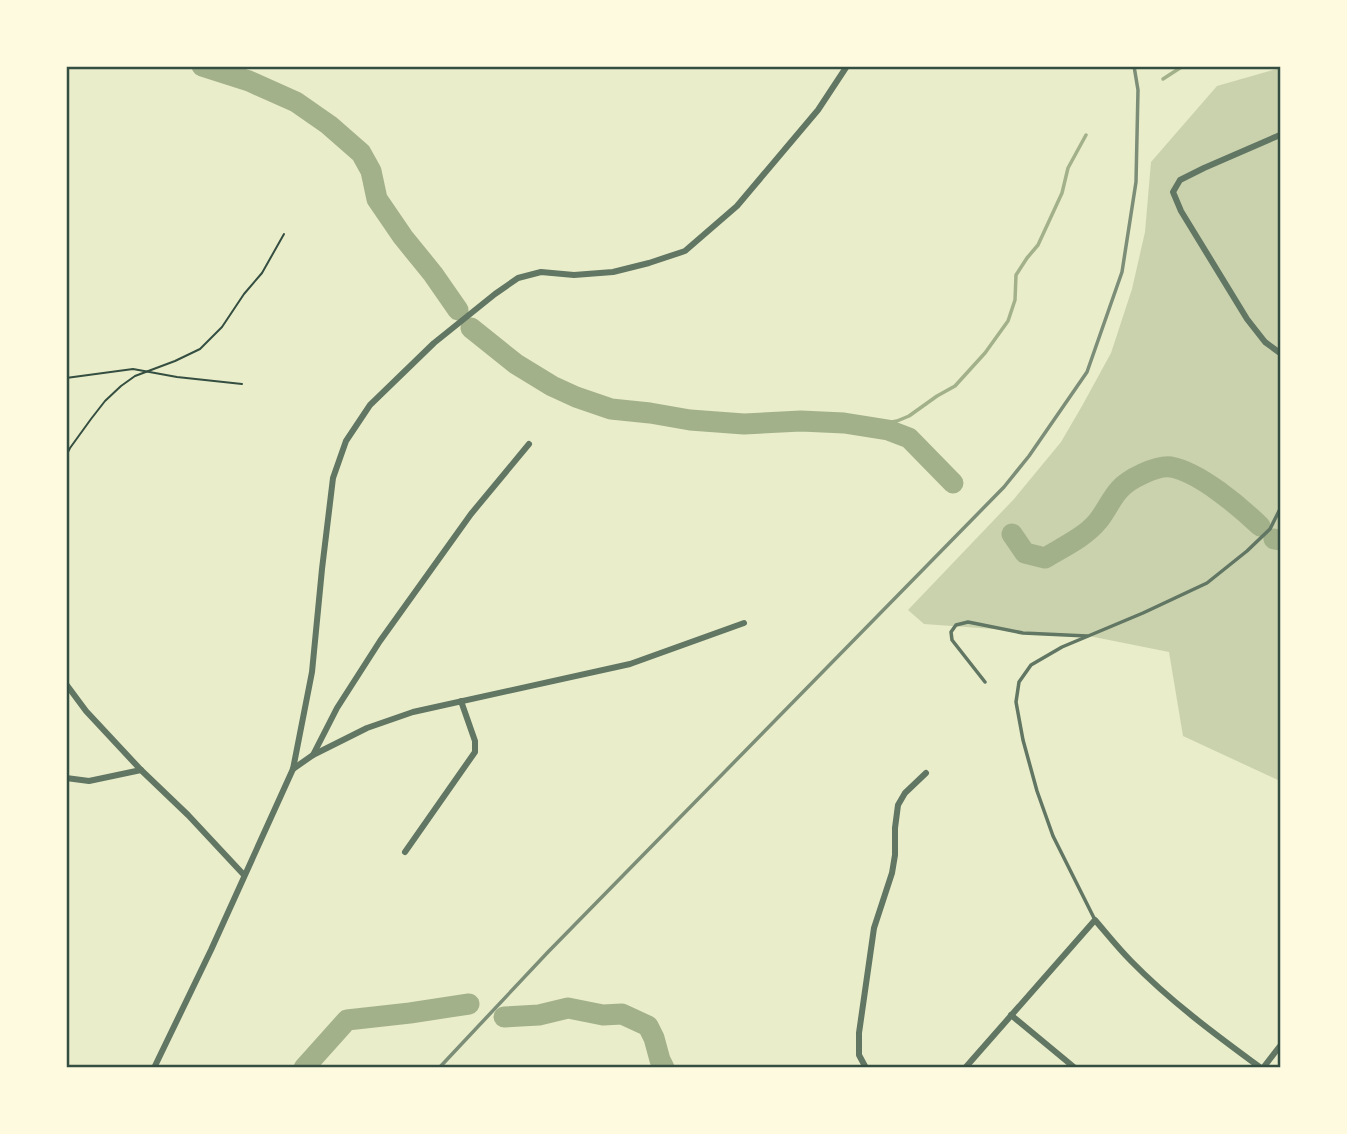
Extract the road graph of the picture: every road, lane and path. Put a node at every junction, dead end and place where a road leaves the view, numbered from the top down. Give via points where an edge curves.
1 (847, 66) edge
2 (1280, 135) edge
3 (284, 234) dead end
4 (1280, 352) edge
5 (149, 371) junction
6 (66, 377) edge
7 (242, 384) dead end
8 (529, 444) dead end
9 (66, 456) edge
10 (1280, 509) edge
11 (744, 623) dead end
12 (1090, 636) junction
13 (985, 682) dead end
14 (66, 684) edge
15 (461, 701) junction
16 (313, 755) junction
17 (293, 769) junction
18 (141, 770) junction
19 (926, 773) dead end
20 (66, 778) edge
21 (405, 852) dead end
22 (244, 874) junction
23 (1095, 920) junction
24 (1012, 1014) junction
25 (1280, 1046) edge
26 (154, 1068) edge
27 (866, 1068) edge
28 (965, 1068) edge
29 (1075, 1068) edge
30 (1262, 1068) edge

1 - 17 street via 818,110 737,206 685,251 613,272 541,272 518,278 434,343 370,405 346,441 333,478 312,672
2 - 4 street via 1180,180 1172,192 1247,319 1265,342
3 - 5 path via 222,327 200,349
5 - 6 path
5 - 7 path
5 - 9 path via 135,376 105,401
8 - 16 street via 471,514 380,641
10 - 12 lane via 1270,529 1207,583
11 - 15 street via 630,664
12 - 13 lane via 1023,633 968,622 956,625 952,640
12 - 23 lane via 1031,665 1019,682 1016,702 1053,836
14 - 18 street
15 - 16 street via 378,724
15 - 21 street via 475,752
16 - 17 street
17 - 22 street
18 - 20 street via 89,780
18 - 22 street
19 - 27 street via 898,805 892,873 874,928 859,1032 859,1055
22 - 26 street
23 - 24 street
23 - 30 street via 1132,962 1209,1030
24 - 28 street
24 - 29 street
25 - 30 street

